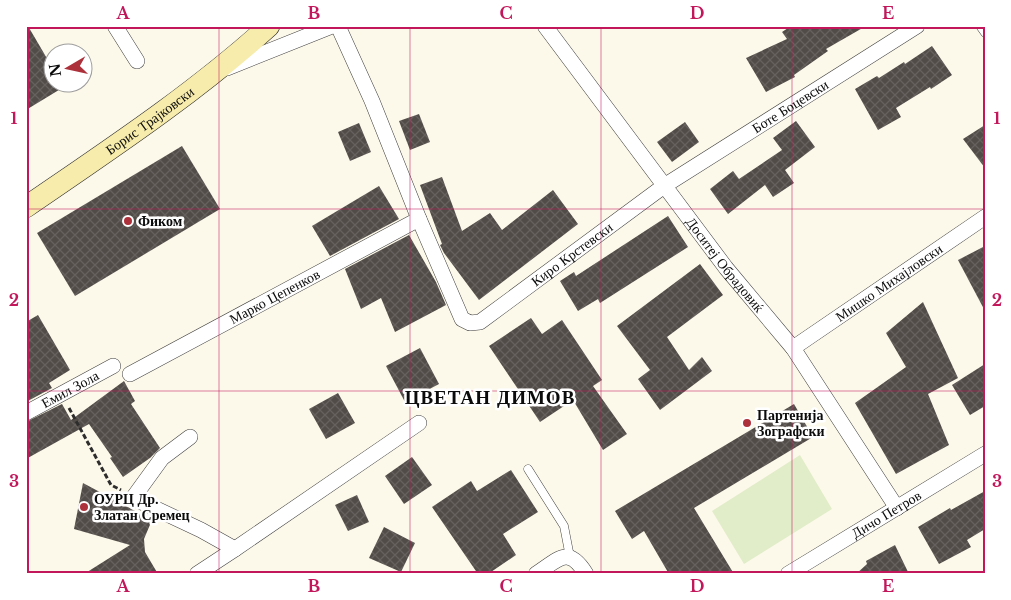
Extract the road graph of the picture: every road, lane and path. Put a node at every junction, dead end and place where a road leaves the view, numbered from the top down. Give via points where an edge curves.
1 (115, 26) edge
2 (269, 26) edge
3 (332, 26) edge
4 (338, 26) edge
5 (545, 26) edge
6 (917, 26) edge
7 (980, 26) edge
8 (985, 34) edge
9 (136, 61) dead end
10 (214, 74) junction
11 (664, 186) junction
12 (26, 207) edge
13 (985, 217) edge
14 (419, 218) junction
15 (793, 348) junction
16 (113, 366) dead end
17 (130, 374) dead end
18 (61, 394) junction
19 (26, 413) edge
20 (418, 423) dead end
21 (190, 437) dead end
22 (985, 454) edge
23 (528, 469) dead end
24 (133, 498) junction
25 (897, 508) junction
26 (235, 549) junction
27 (570, 557) junction
28 (196, 574) edge
29 (536, 574) edge
30 (586, 574) edge
31 (788, 574) edge

1 - 9 street
2 - 10 street, Борис Трајковски
3 - 10 street
4 - 14 street
5 - 11 street, Доситеј Обрадовиќ
6 - 11 street, Боте Боцевски
7 - 8 lane
10 - 12 street, Борис Трајковски
11 - 14 street, Киро Крстевски via 480,322 470,323 462,319
11 - 15 street, Доситеј Обрадовиќ via 726,268
13 - 15 street, Мишко Михајловски
14 - 17 street, Марко Цепенков
15 - 25 street, Доситеј Обрадовиќ
16 - 18 street, Емил Зола
18 - 19 street, Емил Зола
18 - 24 path via 111,485
20 - 26 street
21 - 24 street via 162,458
22 - 25 street, Дичо Петров
23 - 27 lane via 564,526
24 - 26 street
25 - 31 street, Дичо Петров
26 - 28 street
27 - 29 street via 559,559
27 - 30 street via 576,559

